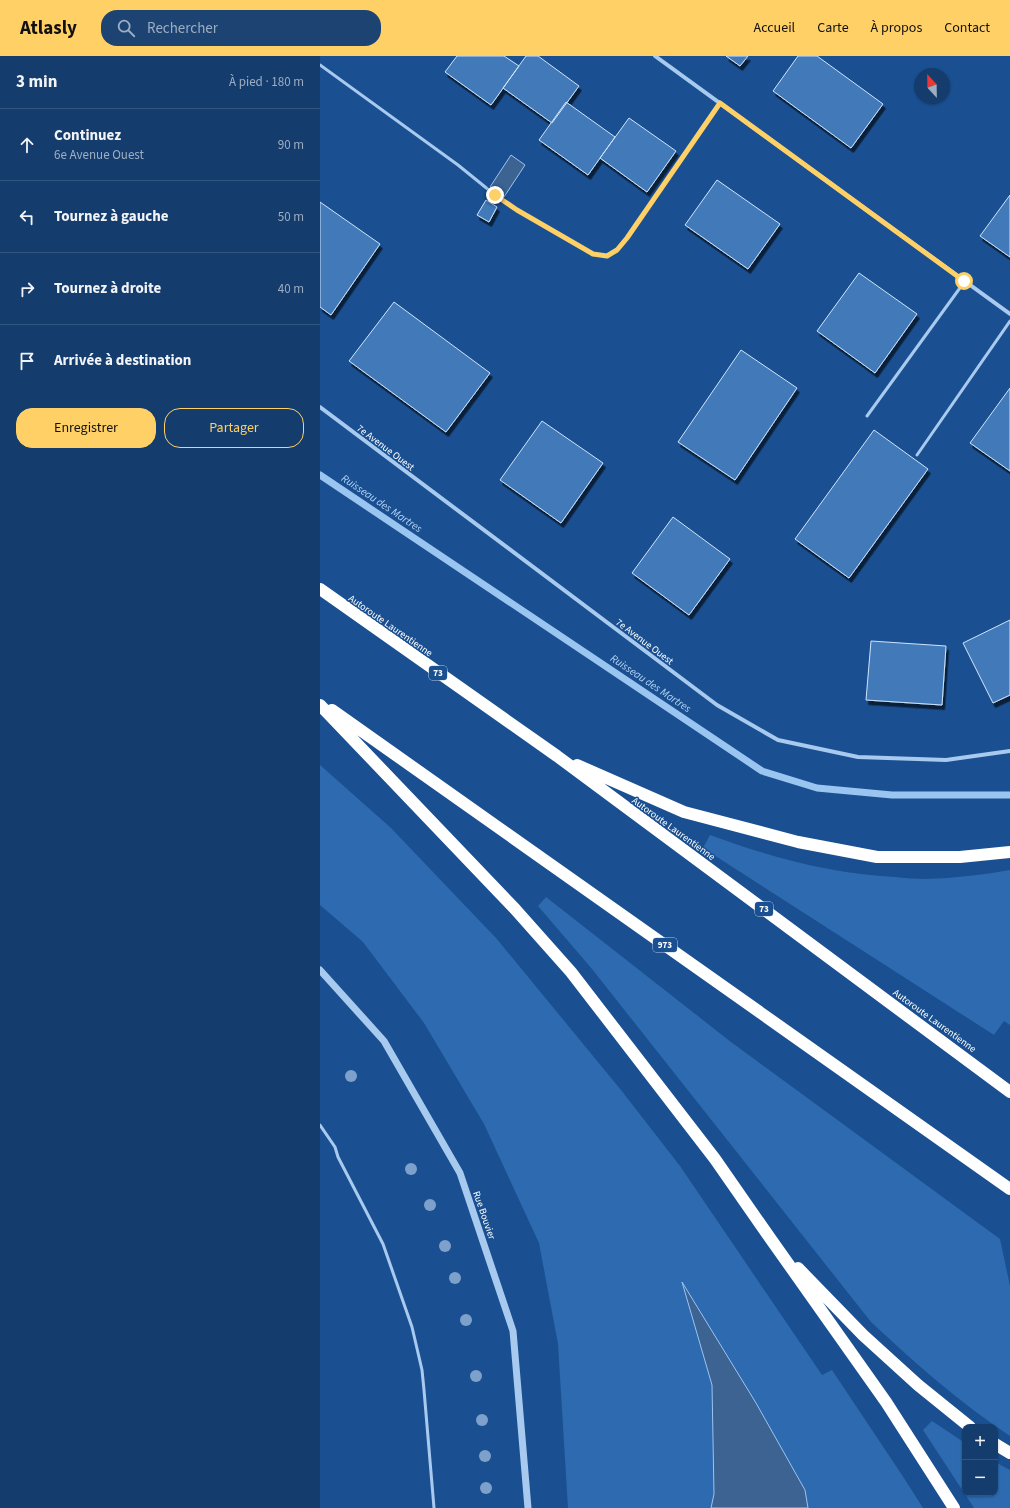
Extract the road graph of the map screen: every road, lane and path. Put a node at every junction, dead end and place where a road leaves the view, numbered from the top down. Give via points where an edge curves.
1 (655, 56) edge
2 (320, 65) edge
3 (720, 103) junction
4 (964, 281) junction
5 (1010, 314) edge
6 (1010, 321) edge
7 (320, 407) edge
8 (867, 416) dead end
9 (917, 455) dead end
10 (320, 589) edge
11 (320, 701) edge
12 (320, 705) edge
13 (1010, 751) edge
14 (556, 756) junction
15 (1010, 852) edge
16 (320, 970) edge
17 (972, 1062) junction
18 (1010, 1087) edge
19 (1010, 1092) edge
20 (320, 1125) edge
21 (1010, 1190) edge
22 (770, 1238) junction
23 (966, 1424) edge
24 (998, 1446) edge
25 (1010, 1453) edge
26 (434, 1508) edge
27 (528, 1508) edge
28 (954, 1508) edge

1 - 3 street
2 - 3 lane via 517,210 593,254 607,256 617,250 627,238
3 - 4 street
4 - 5 street
4 - 8 lane
6 - 9 lane
7 - 13 street, 7e Avenue Ouest via 717,705 778,740 858,757 946,760
10 - 14 highway, Autoroute Laurentienne / 73
11 - 21 highway, 973
12 - 22 highway via 515,908 571,972 715,1159
14 - 15 highway via 684,812 798,842 876,857 960,858
14 - 17 highway, Autoroute Laurentienne / 73
16 - 27 street, Rue Bouvier via 384,1041 460,1173 513,1331
17 - 18 highway
17 - 19 highway, Autoroute Laurentienne
20 - 26 lane via 335,1147 383,1244 412,1327 422,1370
22 - 23 highway via 863,1335
22 - 28 highway via 886,1402
24 - 25 highway

